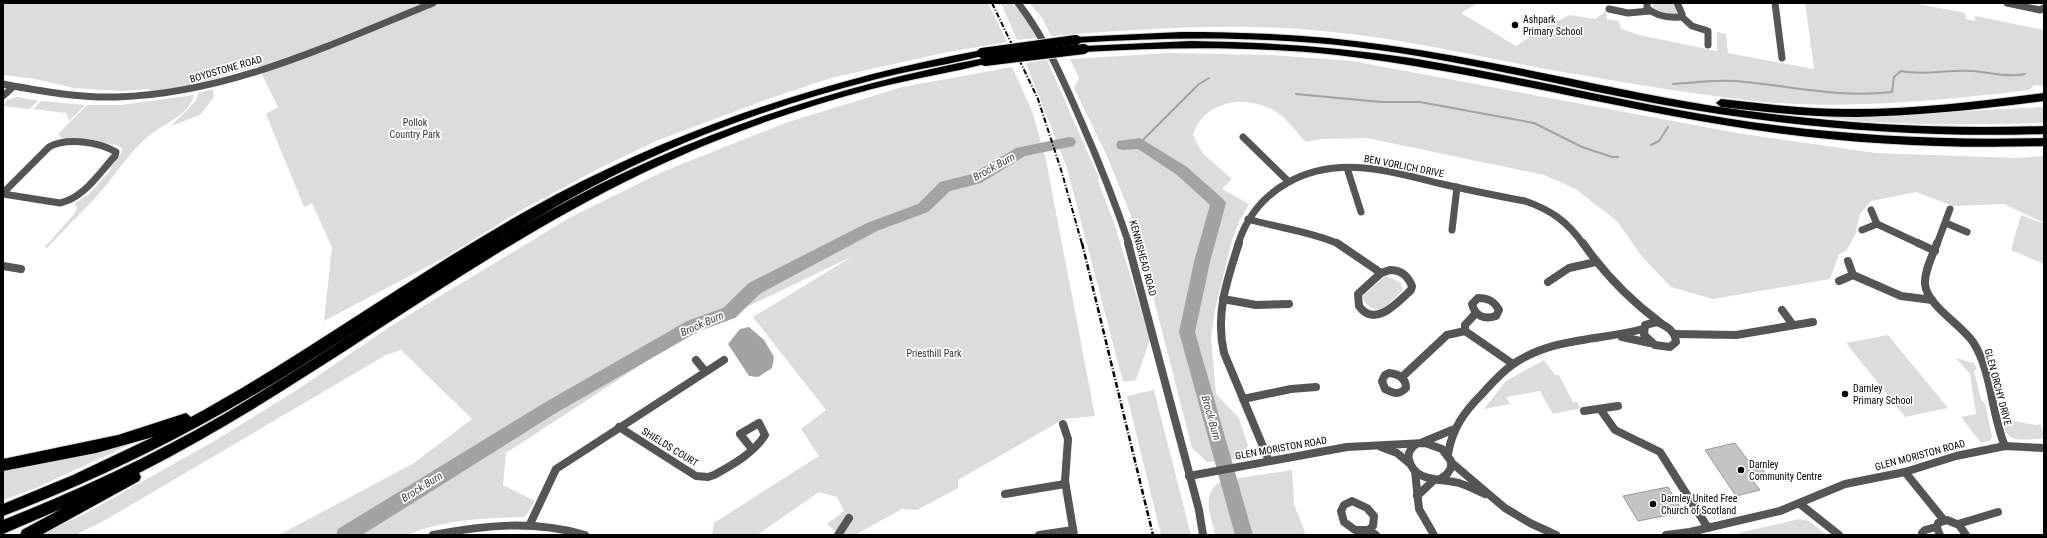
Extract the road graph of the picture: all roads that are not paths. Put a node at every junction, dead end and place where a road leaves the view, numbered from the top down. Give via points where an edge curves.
1 (433, 3) edge
2 (1018, 3) edge
3 (1646, 3) edge
4 (1678, 3) edge
5 (1775, 3) edge
6 (2006, 3) edge
7 (2044, 8) edge
8 (1609, 9) dead end
9 (1650, 11) junction
10 (1681, 16) junction
11 (1708, 45) dead end
12 (983, 57) junction
13 (1782, 58) dead end
14 (3, 85) edge
15 (13, 87) junction
16 (1606, 90) junction
17 (3, 96) edge
18 (2044, 97) edge
19 (2044, 130) edge
20 (1243, 137) dead end
21 (2044, 142) edge
22 (1962, 144) junction
23 (2044, 147) edge
24 (1347, 168) junction
25 (1288, 181) junction
26 (1457, 187) junction
27 (3, 194) edge
28 (1950, 209) dead end
29 (1871, 210) dead end
30 (1361, 212) dead end
31 (1248, 219) junction
32 (1946, 223) junction
33 (1877, 224) junction
34 (1452, 230) dead end
35 (1862, 230) dead end
36 (1966, 232) dead end
37 (1934, 251) junction
38 (1848, 261) dead end
39 (1596, 262) junction
40 (3, 266) edge
41 (21, 269) dead end
42 (1381, 273) junction
43 (1853, 275) junction
44 (1839, 281) dead end
45 (1548, 282) dead end
46 (1223, 299) junction
47 (1932, 300) junction
48 (1289, 304) dead end
49 (1640, 309) junction
50 (1782, 310) dead end
51 (1476, 313) dead end
52 (1813, 322) dead end
53 (1662, 324) junction
54 (1794, 326) junction
55 (1644, 327) junction
56 (1465, 331) junction
57 (1674, 334) junction
58 (1617, 336) junction
59 (1650, 343) junction
60 (696, 360) dead end
61 (724, 360) dead end
62 (1513, 364) junction
63 (705, 371) junction
64 (1402, 377) dead end
65 (1316, 387) dead end
66 (237, 398) junction
67 (1243, 399) junction
68 (253, 404) junction
69 (1618, 406) dead end
70 (1600, 409) junction
71 (1584, 412) dead end
72 (1063, 424) dead end
73 (619, 427) junction
74 (1452, 430) junction
75 (1419, 443) junction
76 (1378, 446) junction
77 (2005, 446) junction
78 (2044, 448) edge
79 (752, 449) dead end
80 (1450, 459) junction
81 (1269, 461) junction
82 (3, 465) edge
83 (1412, 467) junction
84 (1905, 472) junction
85 (1189, 476) junction
86 (1437, 480) junction
87 (1065, 484) junction
88 (1005, 494) dead end
89 (1416, 496) junction
90 (1489, 496) junction
91 (1800, 504) junction
92 (3, 510) edge
93 (1998, 512) dead end
94 (849, 518) dead end
95 (1942, 519) junction
96 (530, 524) junction
97 (1958, 524) junction
98 (3, 527) edge
99 (1708, 528) junction
100 (1938, 531) edge
101 (460, 532) edge
102 (1074, 533) edge
103 (1545, 533) edge
104 (1430, 534) edge
105 (27, 535) edge
106 (433, 535) edge
107 (585, 535) edge
108 (838, 535) edge
109 (1039, 535) edge
110 (1203, 535) edge
111 (1556, 535) edge
112 (1666, 535) edge
113 (1839, 535) edge
114 (1923, 535) edge
115 (1966, 535) edge

1 - 15 street, BOYDSTONE ROAD via 260,71 198,88 130,98 93,98
2 - 85 street, KENNISHEAD ROAD via 1035,25 1056,63 1114,198 1131,252
3 - 9 street
4 - 10 street
5 - 13 street
6 - 7 street via 2040,10
8 - 9 street via 1628,13
9 - 10 street via 1671,17
10 - 11 street via 1692,26 1708,31
12 - 16 highway, bridge via 1076,40 1191,34 1302,38 1438,56
12 - 22 highway, bridge via 1084,49 1209,45 1282,47 1448,67 1729,123 1829,136
12 - 66 highway via 881,73 795,97 686,138 632,162 562,197 483,242
12 - 68 highway via 807,104 732,130 648,166 583,198 507,241
14 - 15 street, BOYDSTONE ROAD
15 - 17 street
16 - 18 highway via 1770,108 1836,112 1929,108
16 - 19 highway via 1723,111 1819,124 1924,131
20 - 25 street
21 - 22 highway
22 - 23 highway
24 - 25 street, BEN VORLICH DRIVE via 1315,172
24 - 26 street, BEN VORLICH DRIVE via 1379,170
24 - 30 street
25 - 31 street, BEN VORLICH DRIVE via 1263,198
26 - 34 street
26 - 39 street, BEN VORLICH DRIVE via 1524,201 1549,211 1571,226
27 - 27 street via 60,203 73,200 116,152 111,148 63,141 49,147
28 - 32 street, GLEN ORCHY DRIVE
29 - 33 street
31 - 42 street via 1328,239
31 - 46 street, BEN VORLICH DRIVE
32 - 36 street
32 - 37 street, GLEN ORCHY DRIVE
33 - 35 street
33 - 37 street
37 - 47 street, GLEN ORCHY DRIVE via 1925,283
38 - 43 street
39 - 45 street via 1569,268
39 - 49 street, BEN VORLICH DRIVE
40 - 41 street
42 - 42 street via 1390,269 1400,271 1409,278 1412,286 1411,290 1386,312 1371,315 1362,310 1357,299 1358,294
43 - 44 street
43 - 47 street via 1898,296 1914,300
46 - 48 street via 1256,305
46 - 67 street, BEN VORLICH DRIVE via 1219,320 1220,343
47 - 77 street, GLEN ORCHY DRIVE via 1970,336 1977,348 1992,411
49 - 53 street, BEN VORLICH DRIVE
49 - 55 street, BEN VORLICH DRIVE
50 - 54 street
51 - 56 street via 1465,325
52 - 54 street
53 - 55 street via 1652,322
53 - 57 street
54 - 57 street via 1736,335
55 - 58 street
55 - 59 street via 1644,336
56 - 62 street via 1492,347
56 - 64 street via 1447,335
57 - 59 street via 1676,342 1670,347 1660,348
58 - 59 street
58 - 62 street via 1577,340 1543,350
60 - 63 street
61 - 63 street, SHIELDS COURT
62 - 74 street via 1471,406
63 - 73 street, SHIELDS COURT
65 - 67 street via 1291,389
66 - 82 highway via 138,437 92,449
66 - 92 highway via 128,457
67 - 81 street, BEN VORLICH DRIVE
68 - 98 highway via 132,470
68 - 105 highway via 164,461
69 - 70 street
70 - 71 street
70 - 99 street via 1614,429 1660,452
72 - 87 street via 1068,440
73 - 79 street, SHIELDS COURT via 696,476 708,477 721,471
73 - 96 street, SHIELDS COURT via 556,469
74 - 75 street
74 - 80 street
75 - 76 street, GLEN MORISTON ROAD
75 - 80 street, GLEN MORISTON ROAD via 1437,445
75 - 83 street via 1409,452
76 - 81 street, GLEN MORISTON ROAD via 1347,447
76 - 83 street, GLEN MORISTON ROAD via 1397,453
77 - 78 street, GLEN MORISTON ROAD
77 - 84 street, GLEN MORISTON ROAD via 1944,459
80 - 86 street via 1451,470
80 - 90 street, GLEN MORISTON ROAD
81 - 85 street, GLEN MORISTON ROAD
83 - 86 street, GLEN MORISTON ROAD via 1423,478
83 - 89 street
84 - 91 street, GLEN MORISTON ROAD via 1845,484
84 - 95 street
85 - 110 street, KENNISHEAD ROAD
86 - 89 street
86 - 90 street, GLEN MORISTON ROAD via 1466,486
87 - 88 street
87 - 102 street
89 - 104 street
90 - 103 street, GLEN MORISTON ROAD
91 - 99 street, GLEN MORISTON ROAD
91 - 113 street
93 - 97 street
94 - 108 street
95 - 97 street
95 - 100 street via 1937,524
96 - 101 street
96 - 107 street via 566,528
97 - 115 street
99 - 112 street, GLEN MORISTON ROAD
100 - 114 street via 1925,530
101 - 106 street
102 - 109 street
103 - 111 street, GLEN MORISTON ROAD

